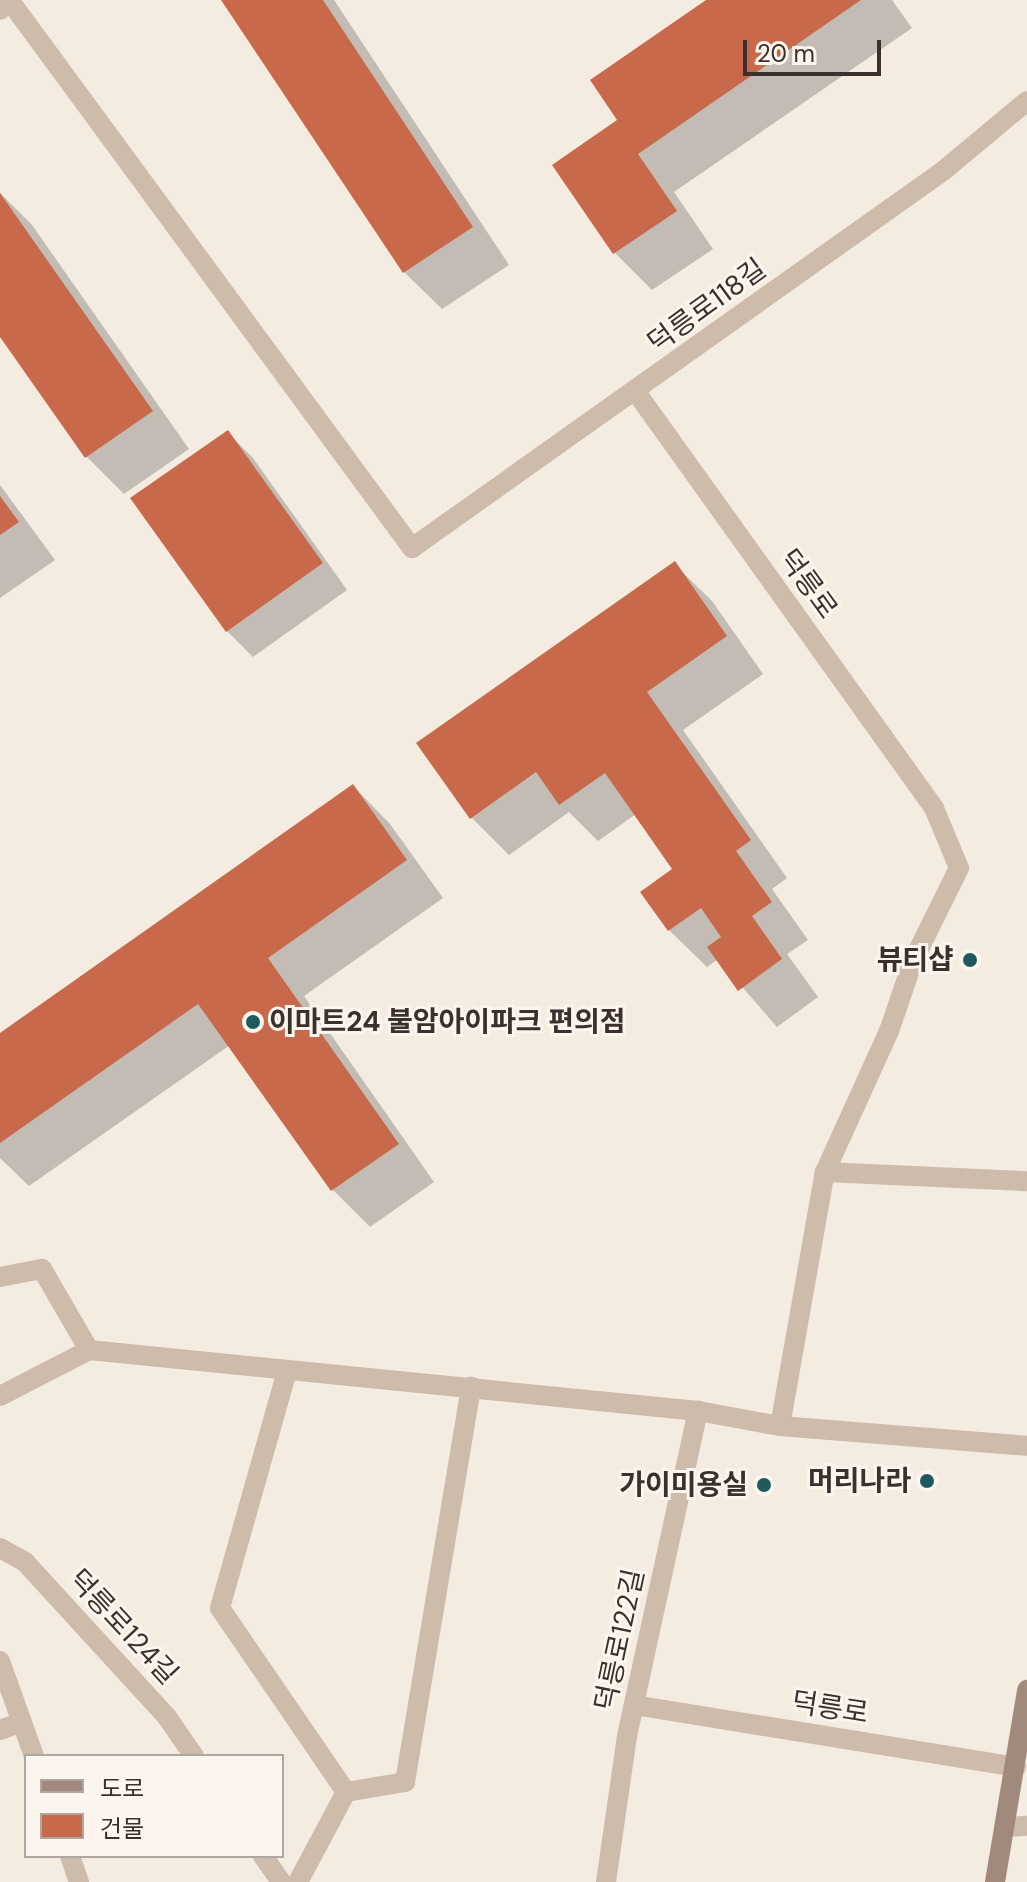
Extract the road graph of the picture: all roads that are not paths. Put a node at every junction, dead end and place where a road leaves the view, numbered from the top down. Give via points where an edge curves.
1 (7, 4) edge
2 (1027, 101) edge
3 (636, 392) junction
4 (825, 1172) junction
5 (1027, 1181) edge
6 (0, 1277) edge
7 (89, 1350) junction
8 (287, 1371) junction
9 (471, 1386) junction
10 (0, 1396) edge
11 (698, 1411) junction
12 (780, 1426) junction
13 (1027, 1446) edge
14 (0, 1548) edge
15 (0, 1661) edge
16 (1027, 1690) edge
17 (634, 1705) junction
18 (22, 1722) junction
19 (0, 1730) edge
20 (33, 1754) edge
21 (193, 1754) edge
22 (1016, 1767) junction
23 (346, 1792) junction
24 (1027, 1826) edge
25 (1005, 1827) junction
26 (71, 1858) edge
27 (264, 1858) edge
28 (79, 1882) edge
29 (281, 1882) edge
30 (298, 1882) edge
31 (606, 1882) edge
32 (995, 1882) edge

1 - 3 street, 덕릉로118길 via 412,548
2 - 3 street, 덕릉로118길 via 943,171
3 - 4 street, 덕릉로 via 934,808 959,868 913,961 889,1031
4 - 5 street
4 - 12 street, 덕릉로
6 - 7 street via 42,1269
7 - 8 street
7 - 10 street
8 - 9 street
8 - 23 street via 220,1608
9 - 11 street
9 - 23 street via 405,1782
11 - 12 street
11 - 17 street, 덕릉로122길
12 - 13 street
14 - 21 street, 덕릉로124길 via 25,1562 167,1717
15 - 18 street
16 - 22 main road
17 - 22 street, 덕릉로
17 - 31 street, 덕릉로122길
18 - 19 street
18 - 20 street
22 - 25 main road
23 - 30 street
24 - 25 street
25 - 32 main road
26 - 28 street
27 - 29 street

